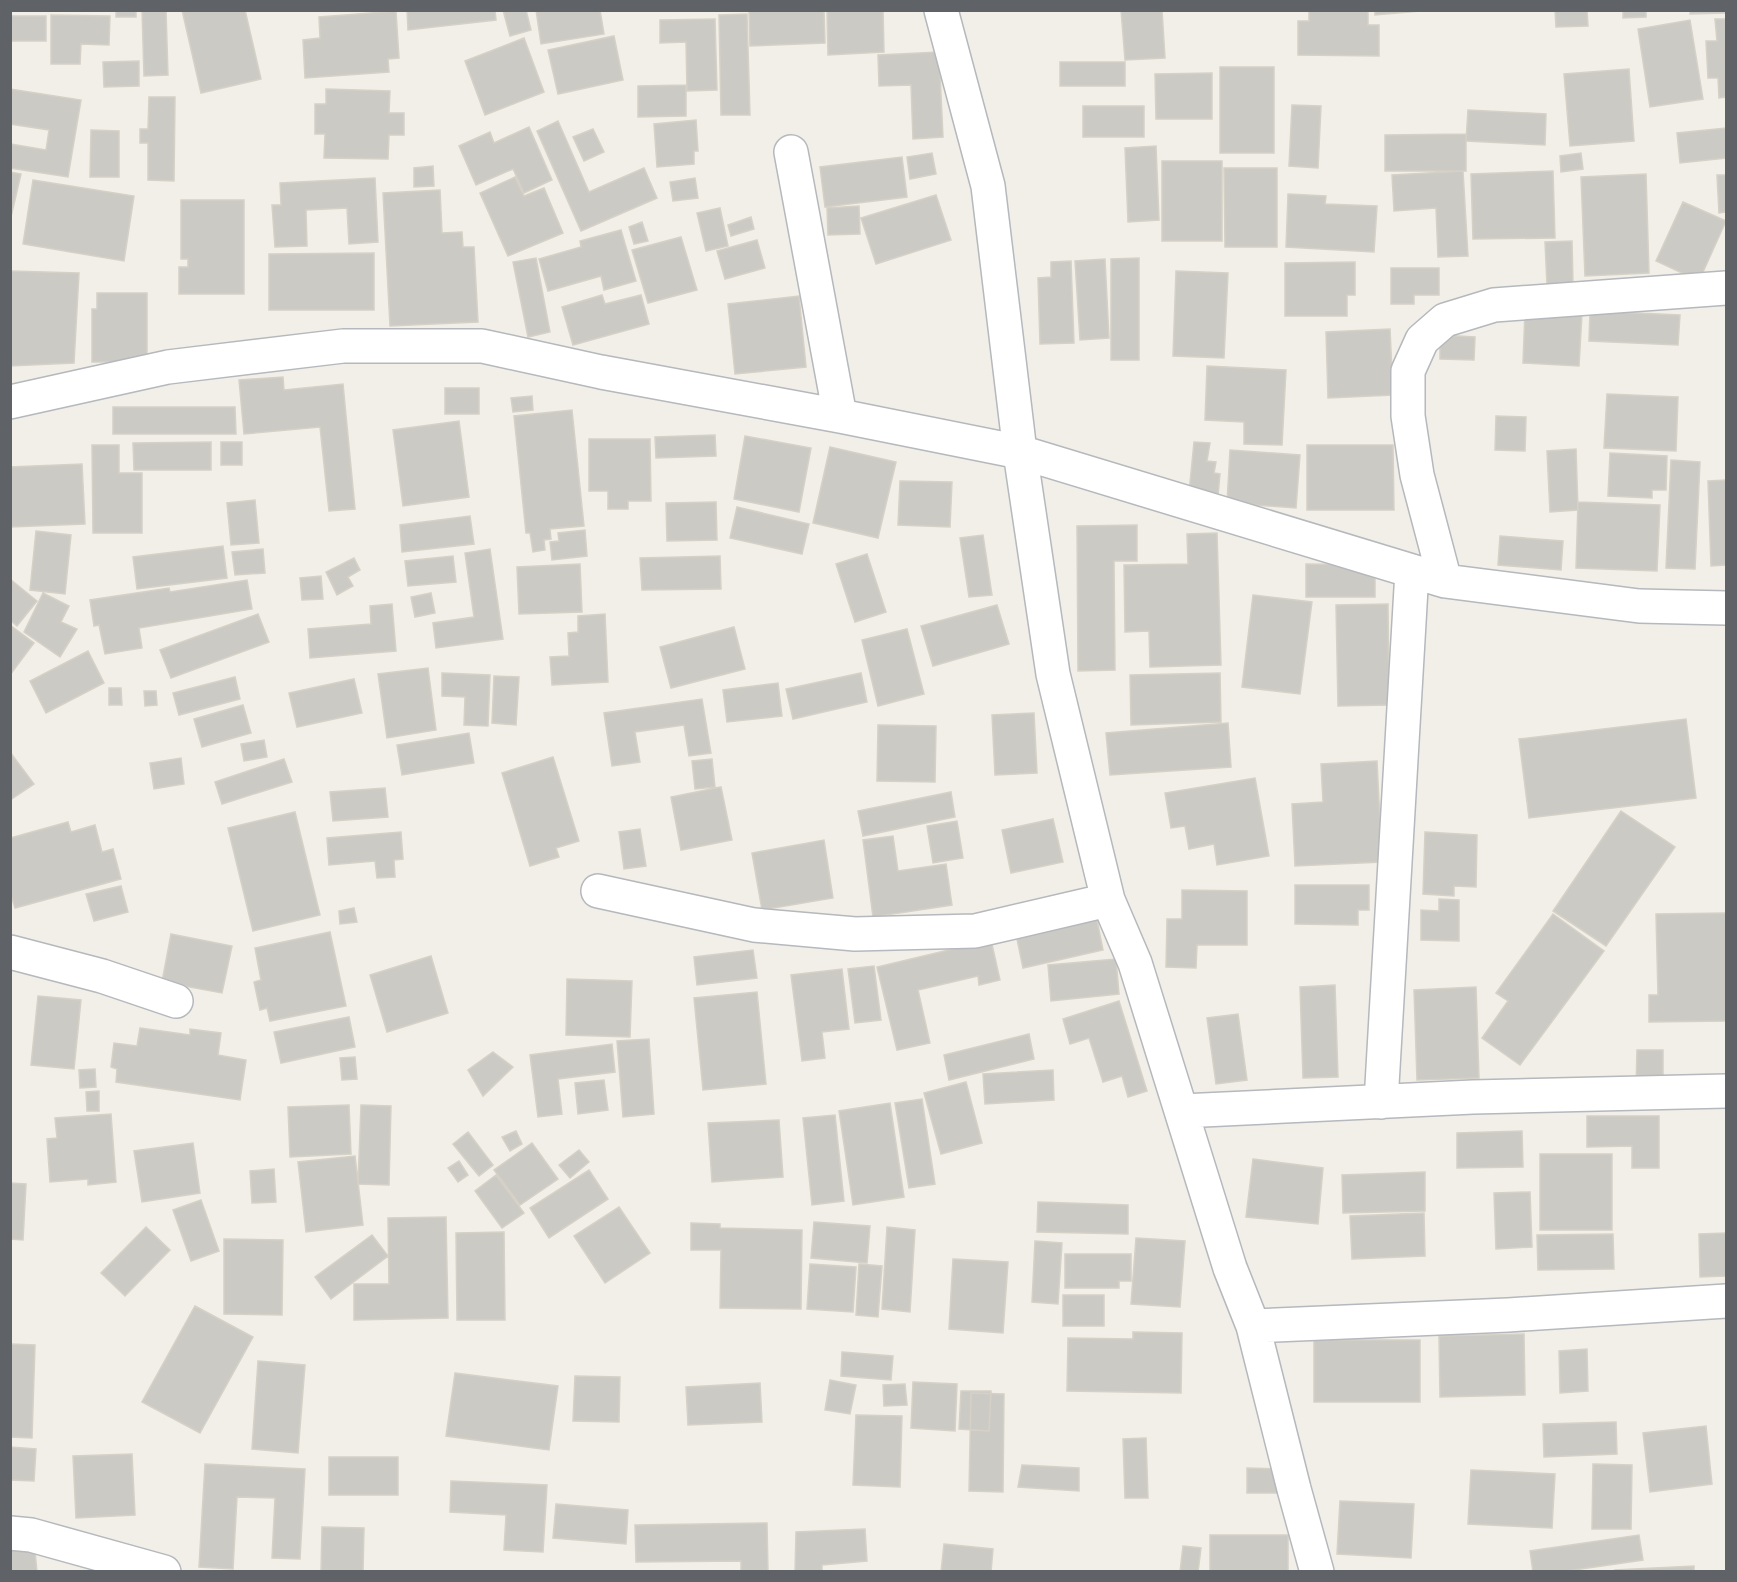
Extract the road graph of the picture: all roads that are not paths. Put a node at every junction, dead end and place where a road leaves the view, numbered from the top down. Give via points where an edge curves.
1 (941, 10) edge
2 (790, 152) dead end
3 (1726, 288) edge
4 (10, 402) edge
5 (840, 416) junction
6 (1020, 452) junction
7 (1412, 571) junction
8 (1445, 581) junction
9 (1726, 608) edge
10 (598, 891) dead end
11 (1108, 900) junction
12 (10, 952) edge
13 (176, 1001) dead end
14 (1726, 1091) edge
15 (1381, 1102) junction
16 (1182, 1111) junction
17 (1726, 1301) edge
18 (1252, 1326) junction
19 (10, 1533) edge
20 (164, 1572) edge
21 (1317, 1572) edge

1 - 6 street via 988,186
2 - 5 street
3 - 8 street via 1494,305 1445,320 1422,340 1408,371 1408,416 1417,475
4 - 5 street via 168,367 343,346 482,346
5 - 6 street
6 - 7 street
6 - 11 street via 1053,674
7 - 8 street
7 - 15 street
8 - 9 street via 1639,606
10 - 11 street via 754,925 855,934 975,931
11 - 16 street via 1135,963
12 - 13 street via 102,976
14 - 15 street
15 - 16 street
16 - 18 street
17 - 18 street
18 - 21 street
19 - 20 street via 32,1535

